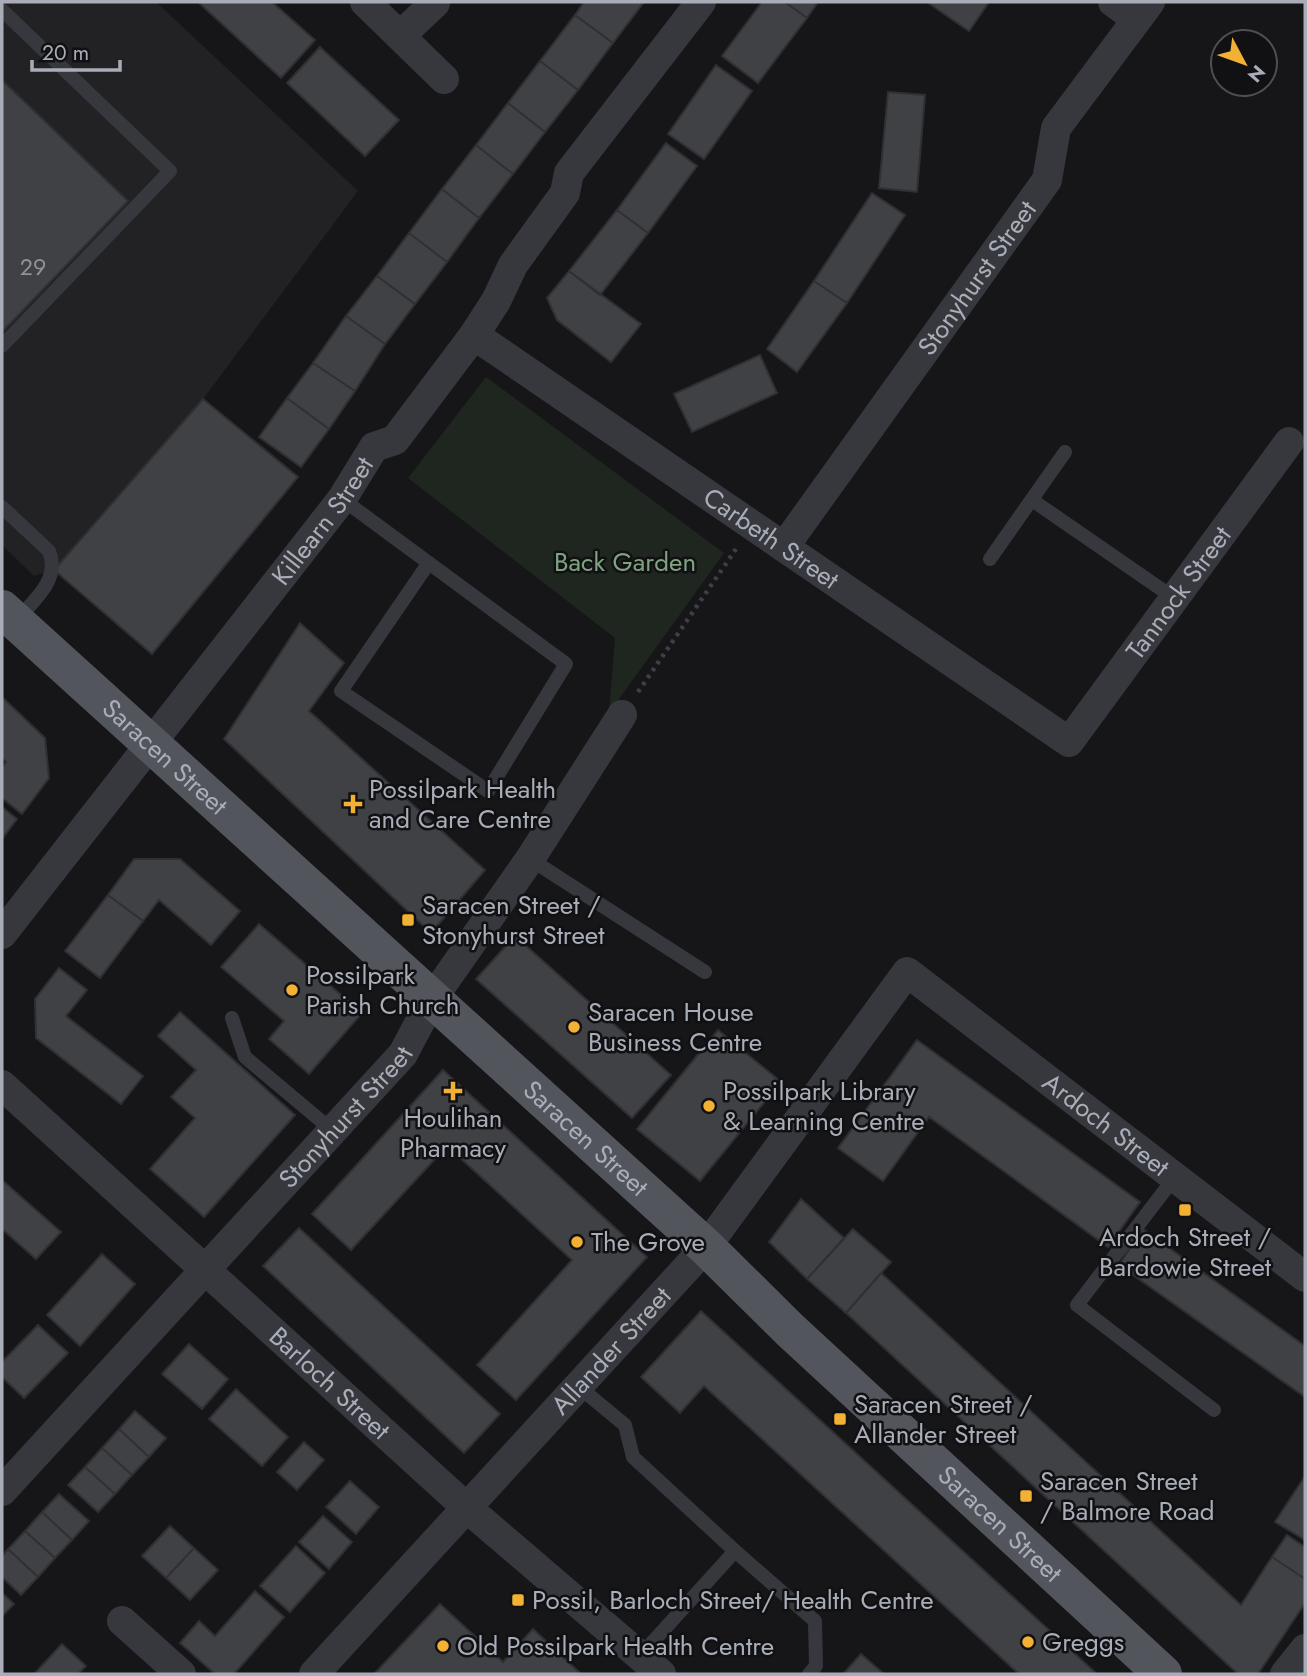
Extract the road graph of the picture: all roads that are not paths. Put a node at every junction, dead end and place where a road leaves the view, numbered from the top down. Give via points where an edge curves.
1 (365, 2) edge
2 (435, 2) edge
3 (701, 2) edge
4 (1113, 2) edge
5 (2, 10) edge
6 (1143, 10) edge
7 (401, 35) junction
8 (444, 79) dead end
9 (474, 335) junction
10 (2, 346) edge
11 (1289, 442) dead end
12 (1065, 452) dead end
13 (342, 499) junction
14 (1032, 500) junction
15 (2, 507) edge
16 (784, 547) junction
17 (990, 559) dead end
18 (428, 564) junction
19 (1174, 598) junction
20 (9, 616) edge
21 (622, 715) road end
22 (1069, 742) joint
23 (151, 746) junction
24 (530, 859) junction
25 (2, 934) edge
26 (705, 972) dead end
27 (907, 972) joint
28 (432, 999) junction
29 (232, 1018) dead end
30 (2, 1085) edge
31 (333, 1131) junction
32 (1175, 1177) junction
33 (706, 1247) junction
34 (207, 1270) junction
35 (1305, 1277) edge
36 (579, 1387) junction
37 (1214, 1410) dead end
38 (2, 1491) edge
39 (467, 1508) junction
40 (736, 1551) junction
41 (122, 1621) dead end
42 (1305, 1650) edge
43 (651, 1665) edge
44 (181, 1674) edge
45 (314, 1674) edge
46 (809, 1674) edge
47 (1163, 1674) edge
48 (1285, 1674) edge

1 - 7 street
2 - 7 street
3 - 9 street, Killearn Street via 569,173 565,193 513,265
4 - 6 street
5 - 10 lane via 170,171
6 - 16 street, Stonyhurst Street via 1056,128 1046,180
7 - 8 street
9 - 13 street, Killearn Street via 395,440 374,447
9 - 16 street, Carbeth Street
11 - 19 street, Tannock Street
12 - 14 lane
13 - 18 lane
13 - 23 street, Killearn Street
14 - 17 lane
14 - 19 lane
15 - 20 lane via 49,551 53,566 49,583
16 - 22 street, Carbeth Street
18 - 18 lane via 566,664 488,791 341,691
19 - 22 street, Tannock Street
20 - 23 main road, Saracen Street
21 - 24 street, Stonyhurst Street
23 - 25 street, Killearn Street
23 - 28 main road, Saracen Street
24 - 26 lane
24 - 28 street, Stonyhurst Street
27 - 32 street, Ardoch Street
27 - 33 street, Allander Street
28 - 31 street, Stonyhurst Street via 403,1054
28 - 33 main road, Saracen Street
29 - 31 lane via 245,1057
30 - 34 street, Barloch Street
31 - 34 street, Stonyhurst Street
32 - 35 street, Ardoch Street
32 - 37 lane via 1077,1305
33 - 36 street, Allander Street
33 - 47 main road, Saracen Street
34 - 38 street, Stonyhurst Street
34 - 39 street, Barloch Street
36 - 39 street, Allander Street
36 - 40 lane via 625,1425 633,1457
39 - 43 street, Barloch Street
39 - 45 street, Allander Street
40 - 43 lane
40 - 46 lane via 815,1621 816,1666
41 - 44 street
42 - 48 street

